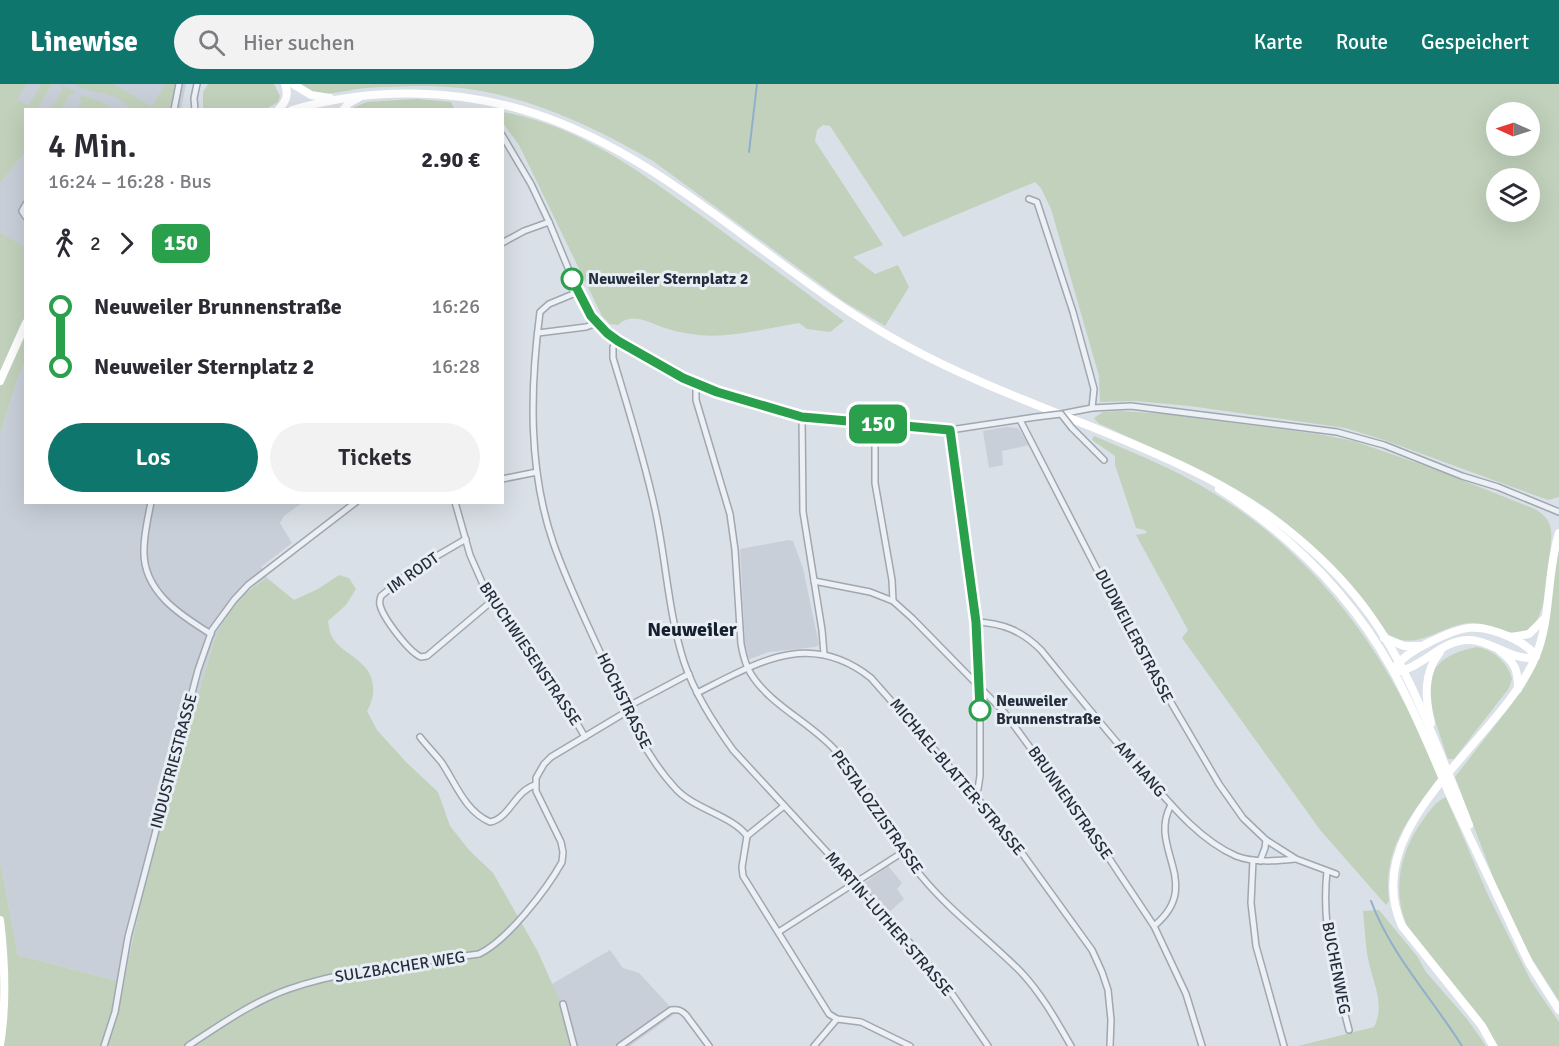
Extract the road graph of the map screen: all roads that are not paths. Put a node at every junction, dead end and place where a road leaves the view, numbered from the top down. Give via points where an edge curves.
1 (179, 84) edge
2 (197, 84) edge
3 (285, 84) edge
4 (293, 84) edge
5 (367, 95) junction
6 (338, 98) junction
7 (174, 108) edge
8 (195, 108) edge
9 (280, 108) edge
10 (297, 108) edge
11 (345, 108) edge
12 (504, 138) edge
13 (511, 148) junction
14 (504, 150) edge
15 (1029, 199) dead end
16 (549, 222) junction
17 (504, 242) edge
18 (578, 292) junction
19 (597, 323) junction
20 (24, 328) edge
21 (538, 333) junction
22 (618, 341) junction
23 (0, 381) edge
24 (696, 384) junction
25 (1092, 408) junction
26 (1061, 414) junction
27 (802, 417) junction
28 (1020, 420) junction
29 (875, 424) junction
30 (950, 430) junction
31 (1104, 460) dead end
32 (1187, 468) junction
33 (537, 472) junction
34 (504, 479) edge
35 (151, 504) edge
36 (353, 504) edge
37 (456, 504) edge
38 (1559, 512) edge
39 (1559, 532) edge
40 (466, 539) junction
41 (814, 581) junction
42 (492, 601) junction
43 (893, 601) junction
44 (1545, 618) junction
45 (976, 622) junction
46 (211, 634) junction
47 (1510, 637) junction
48 (1384, 638) junction
49 (1423, 645) junction
50 (1496, 648) junction
51 (1441, 650) junction
52 (824, 654) junction
53 (1536, 656) junction
54 (1400, 667) junction
55 (747, 669) junction
56 (1393, 670) junction
57 (689, 674) junction
58 (980, 689) junction
59 (1518, 689) junction
60 (697, 693) junction
61 (625, 710) junction
62 (420, 737) dead end
63 (585, 737) junction
64 (1437, 745) junction
65 (1440, 762) junction
66 (534, 785) junction
67 (974, 793) junction
68 (1171, 805) junction
69 (784, 806) junction
70 (747, 836) junction
71 (1266, 840) junction
72 (903, 852) junction
73 (1296, 859) junction
74 (1256, 860) junction
75 (1327, 871) junction
76 (1336, 874) dead end
77 (855, 882) junction
78 (0, 920) edge
79 (1154, 926) junction
80 (780, 931) junction
81 (563, 1004) dead end
82 (1559, 1010) edge
83 (837, 1019) junction
84 (1349, 1030) dead end
85 (0, 1045) edge
86 (104, 1046) edge
87 (188, 1046) edge
88 (574, 1046) edge
89 (620, 1046) edge
90 (709, 1046) edge
91 (814, 1046) edge
92 (910, 1046) edge
93 (988, 1046) edge
94 (1071, 1046) edge
95 (1110, 1046) edge
96 (1202, 1046) edge
97 (1284, 1046) edge
98 (1493, 1046) edge

1 - 7 street
2 - 8 street
3 - 9 main road via 287,95
4 - 6 main road via 311,95
5 - 6 main road
5 - 11 main road via 349,102
5 - 32 main road via 422,93 476,99 578,130 654,172 825,296 903,344 984,384
6 - 10 main road
12 - 13 street
13 - 14 street
13 - 16 street
15 - 25 street via 1037,202 1073,312 1094,389
16 - 17 street
16 - 18 street
18 - 19 street
18 - 21 street, HOCHSTRASSE via 542,308
19 - 21 street
19 - 22 street
20 - 23 main road
21 - 33 street, HOCHSTRASSE via 533,423
22 - 24 street
22 - 57 street, MARTIN-LUTHER-STRASSE via 613,347 613,358 652,496 675,629
24 - 27 street
24 - 55 street, PESTALOZZISTRASSE via 696,400 730,514 741,644
25 - 26 street
25 - 38 street via 1131,405 1336,432 1384,445
26 - 28 street, bridge
26 - 31 street, bridge
27 - 29 street
27 - 41 street via 802,496
28 - 30 street
28 - 71 street, DUDWEILERSTRASSE via 1171,705 1232,803
29 - 30 street
29 - 43 street via 875,483
30 - 45 street
32 - 48 main road via 1254,504 1299,539 1354,595
32 - 56 main road via 1257,515 1310,560 1341,594
33 - 34 street
33 - 61 street, HOCHSTRASSE via 559,558
35 - 46 street via 144,547 147,572 173,609
36 - 46 street, INDUSTRIESTRASSE via 248,585
37 - 40 street, BRUCHWIESENSTRASSE
39 - 44 main road
40 - 42 street, BRUCHWIESENSTRASSE via 477,573
40 - 42 street, IM RODT via 411,571 381,596 380,605 397,632 422,657
41 - 43 street, BRUNNENSTRASSE via 870,592
41 - 52 street
42 - 63 street, BRUCHWIESENSTRASSE via 554,684
43 - 58 street, BRUNNENSTRASSE
44 - 47 main road via 1529,634
44 - 53 main road
45 - 58 street
45 - 68 street, AM HANG via 1006,626 1030,639
46 - 86 street, INDUSTRIESTRASSE via 171,770
47 - 49 main road via 1490,628 1470,627 1451,631
47 - 53 main road
48 - 49 main road via 1404,646
48 - 54 main road
49 - 54 main road
50 - 51 main road via 1466,640
50 - 53 main road via 1525,659
50 - 59 main road via 1515,667
51 - 54 main road
51 - 64 main road via 1426,681
52 - 55 street, MICHAEL-BLATTER-STRASSE via 780,656
52 - 67 street, MICHAEL-BLATTER-STRASSE via 845,660 871,678
53 - 59 main road
54 - 56 main road
54 - 64 main road
55 - 60 street, MICHAEL-BLATTER-STRASSE
55 - 72 street, PESTALOZZISTRASSE via 761,687 836,750 866,790
56 - 65 main road
57 - 60 street, MARTIN-LUTHER-STRASSE
57 - 61 street
58 - 67 street via 980,776
58 - 79 street, BRUNNENSTRASSE via 1004,712 1054,778
59 - 98 main road via 1409,827 1397,855 1393,882 1402,926 1482,1026
60 - 69 street, MARTIN-LUTHER-STRASSE via 733,750
61 - 63 street
61 - 70 street, HOCHSTRASSE via 675,789
62 - 66 street via 469,806 490,822
63 - 66 street via 551,757
64 - 65 main road
65 - 82 main road, bridge via 1529,963
66 - 87 street, SULZBACHER WEG via 561,842 562,862 498,942 480,954 330,977 303,985 268,998
67 - 95 street, MICHAEL-BLATTER-STRASSE via 1092,950 1108,990
68 - 74 street, AM HANG via 1222,848
68 - 79 street via 1164,833 1176,887 1170,910
69 - 70 street
69 - 77 street, MARTIN-LUTHER-STRASSE
70 - 80 street via 743,876
71 - 73 street, DUDWEILERSTRASSE
71 - 74 street
72 - 77 street
72 - 94 street, PESTALOZZISTRASSE via 948,906 1032,985
73 - 74 street, AM HANG
73 - 75 street, DUDWEILERSTRASSE
74 - 97 street via 1251,903 1256,946
75 - 76 street, DUDWEILERSTRASSE
75 - 84 street, BUCHENWEG via 1328,942
77 - 80 street
77 - 93 street, MARTIN-LUTHER-STRASSE via 929,965
78 - 85 main road via 5,997
79 - 96 street, BRUNNENSTRASSE via 1186,994
80 - 83 street via 830,1014
81 - 88 street
83 - 91 street
83 - 92 street via 861,1022
89 - 90 street via 671,1010 682,1010

